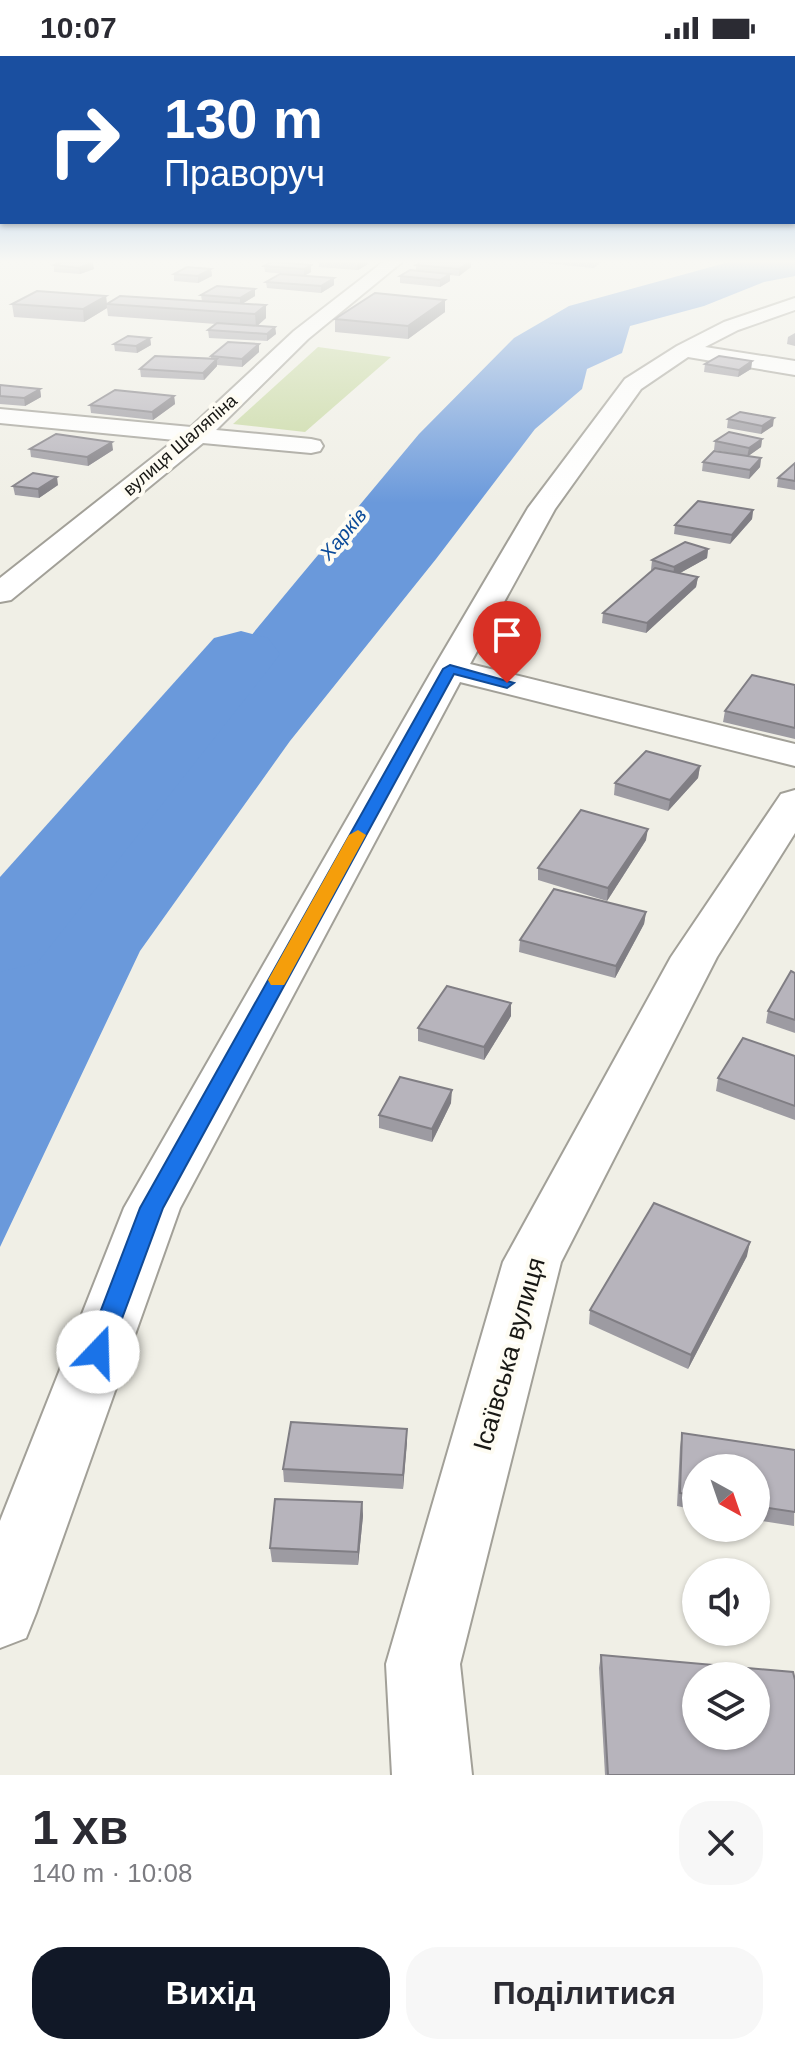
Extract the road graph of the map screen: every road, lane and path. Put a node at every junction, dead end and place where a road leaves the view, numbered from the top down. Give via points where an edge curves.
1 (293, 342) edge
2 (699, 342) edge
3 (684, 350) junction
4 (795, 368) edge
5 (0, 416) edge
6 (196, 436) junction
7 (311, 446) dead end
8 (0, 593) edge
9 (450, 669) junction
10 (795, 755) edge
11 (795, 802) edge
12 (0, 1613) edge
13 (432, 1775) edge

1 - 6 street, вулиця Шаляпіна
2 - 3 street
3 - 4 street
3 - 9 street via 633,384 542,508
5 - 6 street
6 - 7 street
6 - 8 street, вулиця Шаляпіна
9 - 10 street
9 - 12 street via 152,1208
11 - 13 street, Ісаївська вулиця via 694,957 532,1262 423,1664

